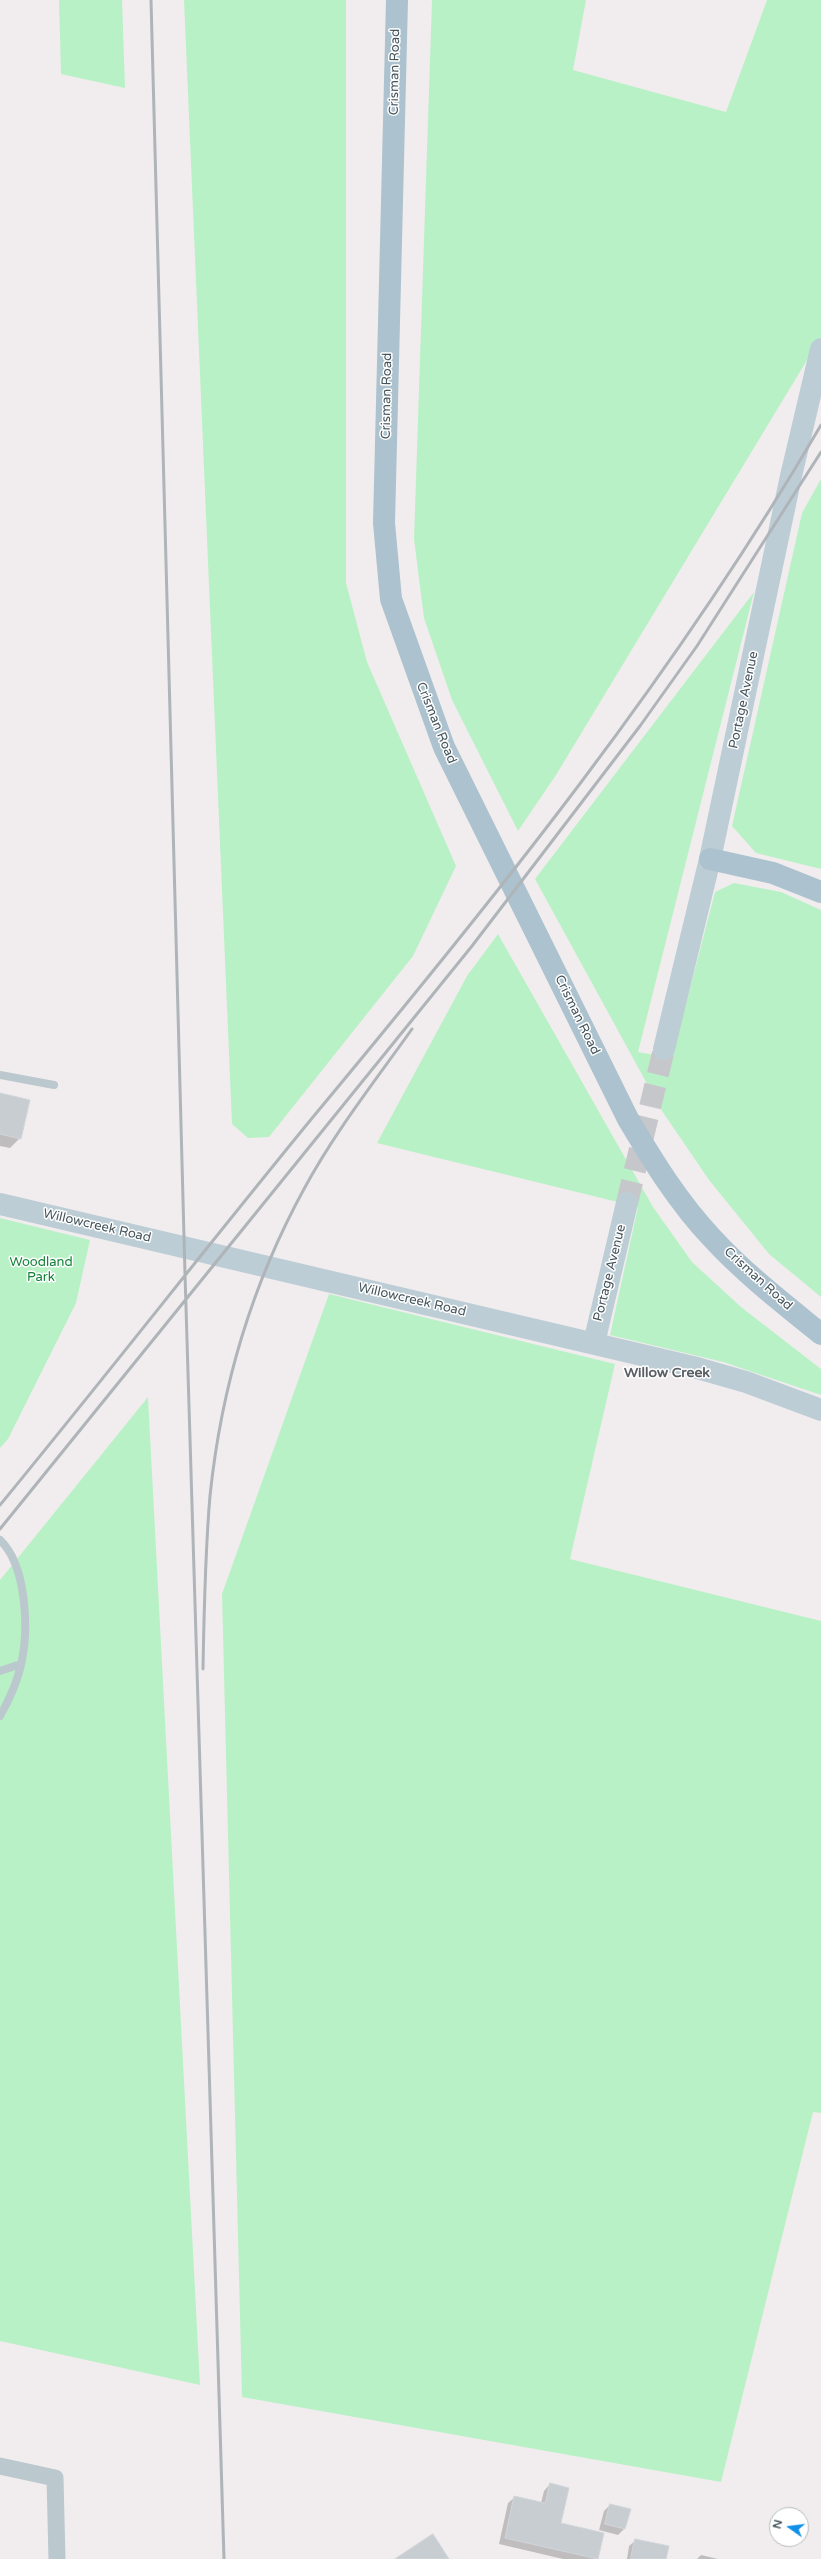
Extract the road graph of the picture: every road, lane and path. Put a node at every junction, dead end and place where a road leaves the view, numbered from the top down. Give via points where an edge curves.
1 (397, 0) edge
2 (821, 349) edge
3 (710, 859) junction
4 (821, 892) edge
5 (664, 1049) tunnel mouth
6 (0, 1075) edge
7 (54, 1085) dead end
8 (627, 1203) tunnel mouth
9 (0, 1204) edge
10 (821, 1334) edge
11 (594, 1343) junction
12 (821, 1410) edge
13 (0, 1540) edge
14 (21, 1664) junction
15 (0, 1671) edge
16 (0, 1716) edge
17 (0, 2466) edge
18 (57, 2559) edge

1 - 10 main road, Crisman Road via 384,523 391,600 444,747 628,1119 661,1175 712,1238
2 - 3 street, Portage Avenue via 791,476
3 - 4 main road via 773,873
3 - 5 street, Portage Avenue
6 - 7 lane
8 - 11 street, Portage Avenue
9 - 11 street, Willowcreek Road
11 - 12 street, Willowcreek Road via 746,1382
13 - 14 lane via 9,1549 20,1576 25,1621
14 - 15 lane
14 - 16 lane via 10,1698
17 - 18 street via 55,2478

